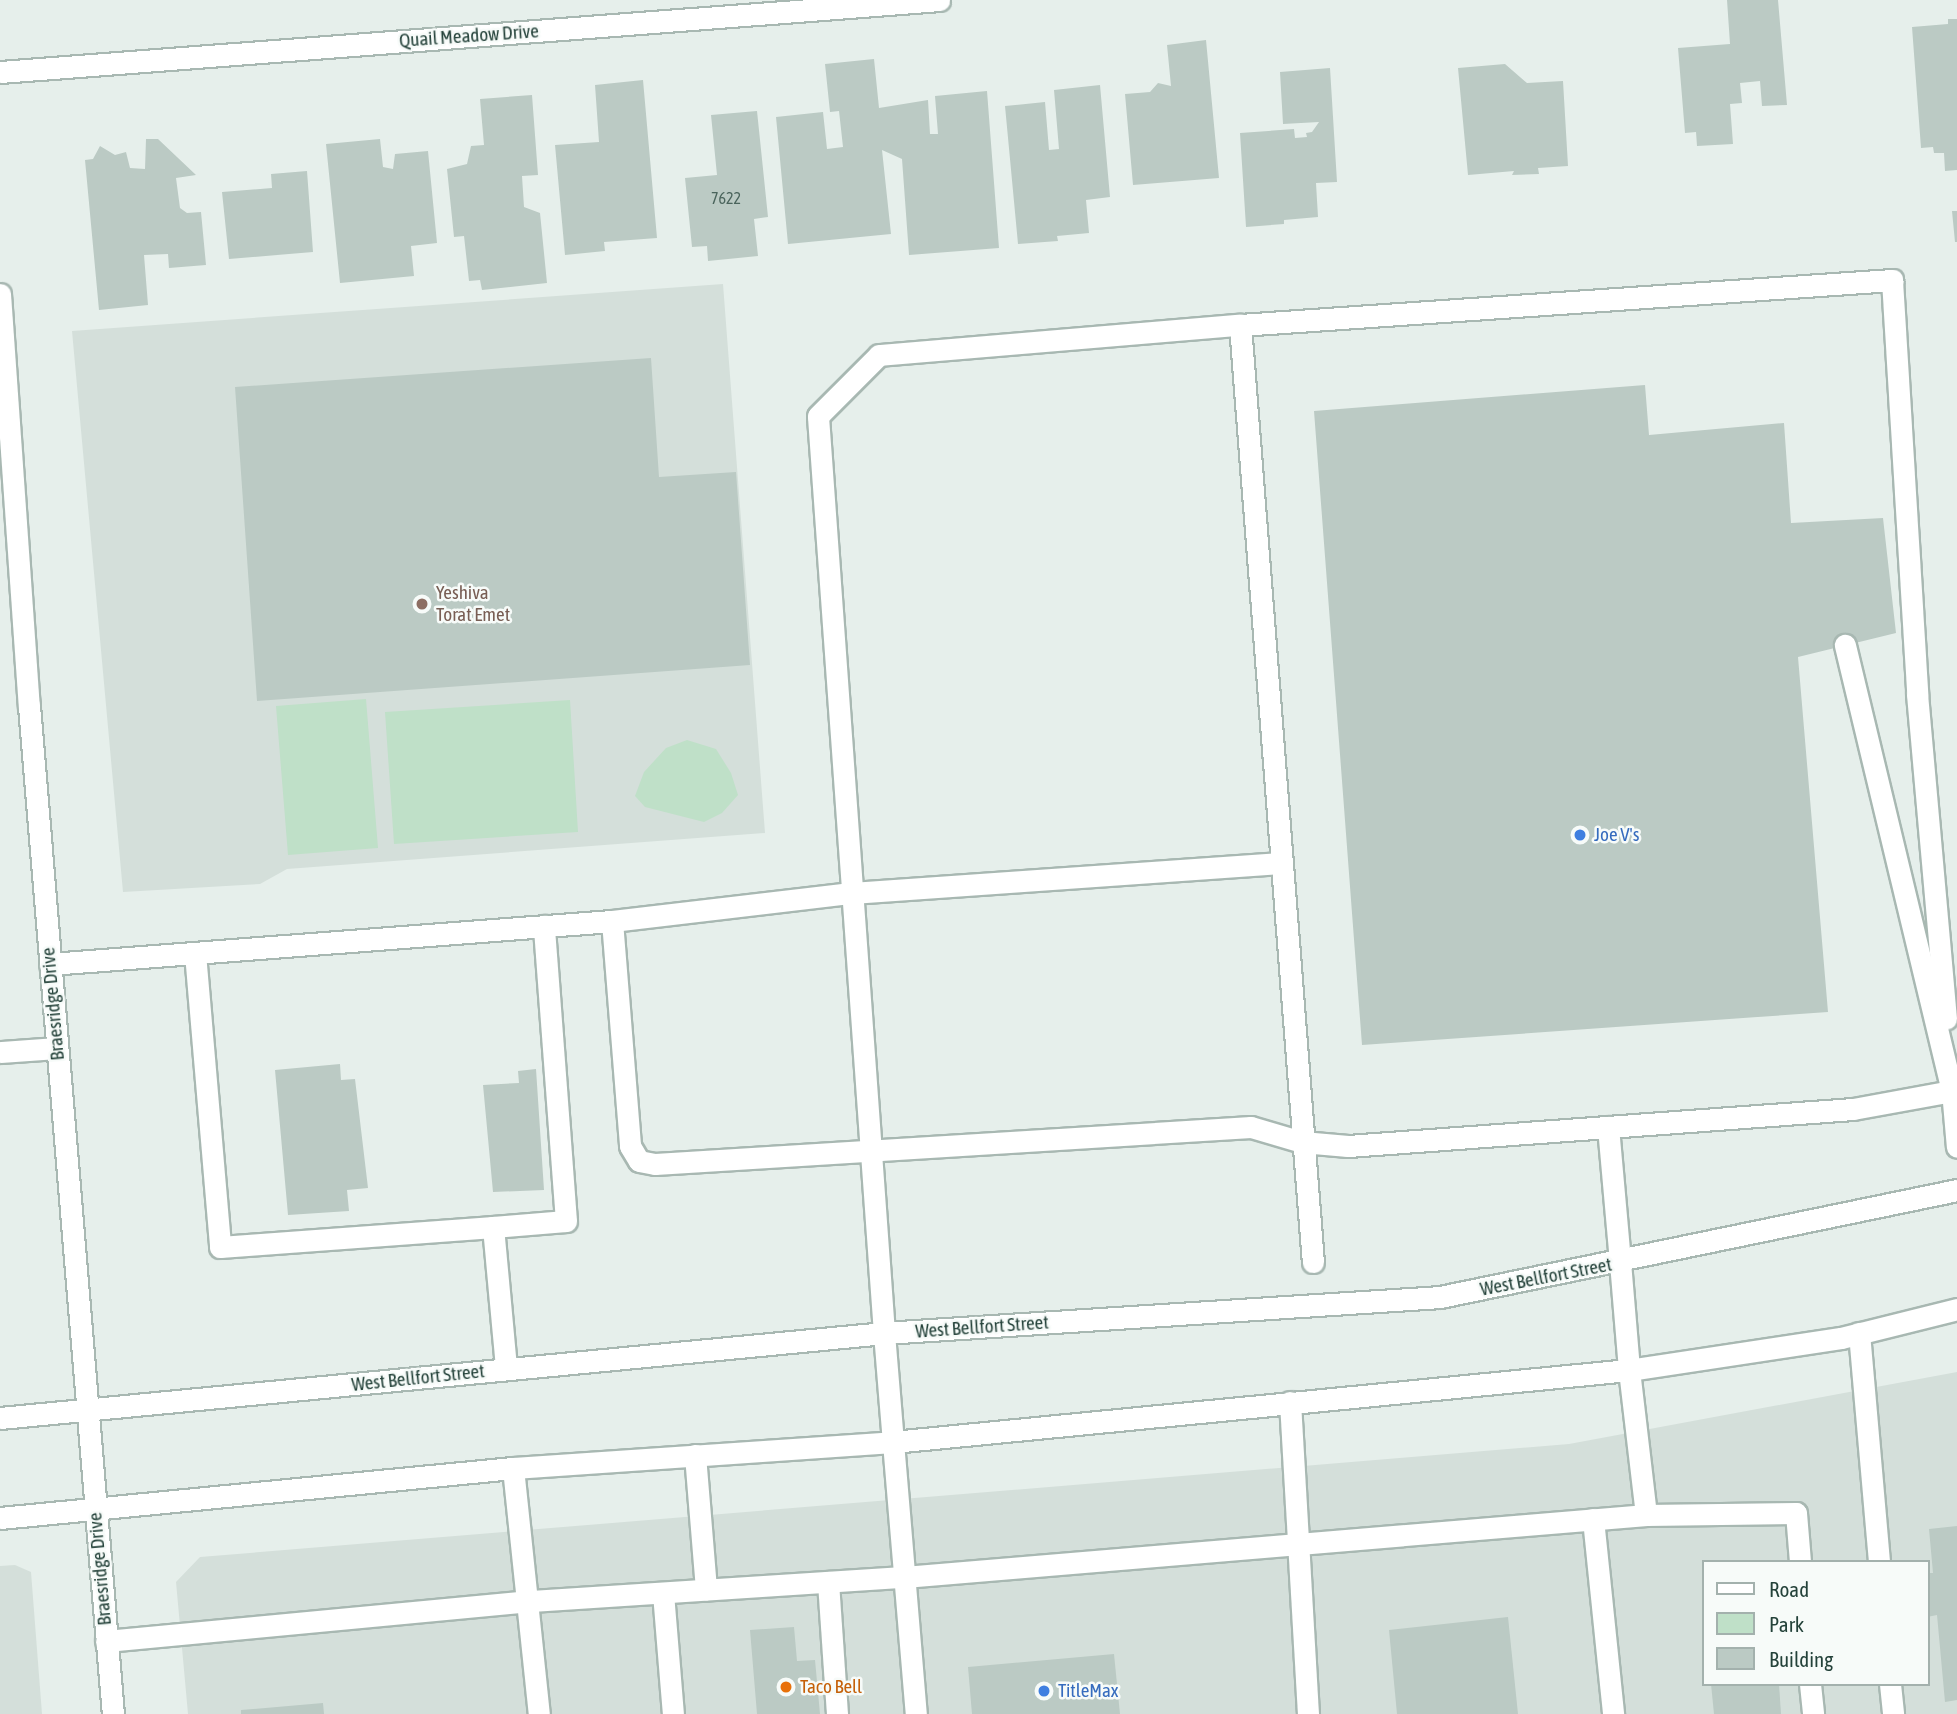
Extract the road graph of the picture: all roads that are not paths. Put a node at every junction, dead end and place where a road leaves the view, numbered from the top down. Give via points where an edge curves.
1 (939, 0) edge
2 (0, 72) edge
3 (0, 294) edge
4 (1240, 324) junction
5 (6, 434) edge
6 (1845, 645) dead end
7 (1281, 863) junction
8 (851, 893) junction
9 (611, 921) junction
10 (544, 926) junction
11 (195, 953) junction
12 (50, 964) junction
13 (57, 1048) junction
14 (0, 1052) edge
15 (1952, 1091) junction
16 (1608, 1127) junction
17 (1302, 1142) junction
18 (1957, 1147) edge
19 (870, 1149) junction
20 (1957, 1190) edge
21 (493, 1227) junction
22 (1313, 1262) dead end
23 (1620, 1262) junction
24 (1957, 1309) edge
25 (884, 1333) junction
26 (1859, 1333) junction
27 (506, 1368) junction
28 (1629, 1370) junction
29 (1290, 1402) junction
30 (86, 1412) junction
31 (0, 1418) edge
32 (893, 1442) junction
33 (695, 1455) junction
34 (513, 1468) junction
35 (95, 1510) junction
36 (1646, 1515) junction
37 (0, 1518) edge
38 (1593, 1519) junction
39 (1300, 1544) junction
40 (1800, 1560) edge
41 (1879, 1560) edge
42 (904, 1577) junction
43 (828, 1582) junction
44 (706, 1590) junction
45 (663, 1593) junction
46 (530, 1601) junction
47 (106, 1641) junction
48 (1810, 1686) edge
49 (1890, 1686) edge
50 (113, 1714) edge
51 (540, 1714) edge
52 (673, 1714) edge
53 (837, 1714) edge
54 (916, 1714) edge
55 (1308, 1714) edge
56 (1613, 1714) edge
57 (1813, 1714) edge
58 (1893, 1714) edge

1 - 2 main road, Quail Meadow Drive
3 - 5 main road, Braesridge Drive
4 - 7 main road
4 - 8 main road via 879,355 818,416
4 - 15 main road via 1892,280 1917,694
5 - 12 main road, Braesridge Drive
6 - 15 main road
7 - 8 main road
7 - 17 main road
8 - 9 main road
8 - 19 main road
9 - 10 main road
9 - 19 main road via 630,1146 639,1161 655,1164
10 - 11 main road
10 - 21 main road via 566,1221
11 - 12 main road
11 - 21 main road via 220,1247
12 - 13 main road, Braesridge Drive
13 - 14 main road
13 - 30 main road, Braesridge Drive
15 - 16 main road via 1853,1109
15 - 18 main road
16 - 17 main road via 1348,1146
16 - 23 main road
17 - 19 main road via 1251,1127
17 - 22 main road
19 - 25 main road
20 - 23 main road, West Bellfort Street
21 - 27 main road
23 - 25 main road, West Bellfort Street via 1440,1297
23 - 28 main road
24 - 26 main road
25 - 27 main road, West Bellfort Street
25 - 32 main road
26 - 28 main road
26 - 41 main road
27 - 30 main road, West Bellfort Street
28 - 29 main road
28 - 36 main road
29 - 32 main road
29 - 39 main road
30 - 31 main road, West Bellfort Street
30 - 35 main road, Braesridge Drive
32 - 33 main road
32 - 42 main road
33 - 34 main road
33 - 44 main road
34 - 35 main road
34 - 46 main road
35 - 37 main road
35 - 47 main road, Braesridge Drive
36 - 38 main road
36 - 40 main road via 1796,1513
38 - 39 main road
38 - 56 main road
39 - 42 main road
39 - 55 main road
42 - 43 main road
42 - 54 main road
43 - 44 main road
43 - 53 main road
44 - 45 main road
45 - 46 main road
45 - 52 main road
46 - 47 main road
46 - 51 main road
47 - 50 main road, Braesridge Drive
48 - 57 main road
49 - 58 main road

